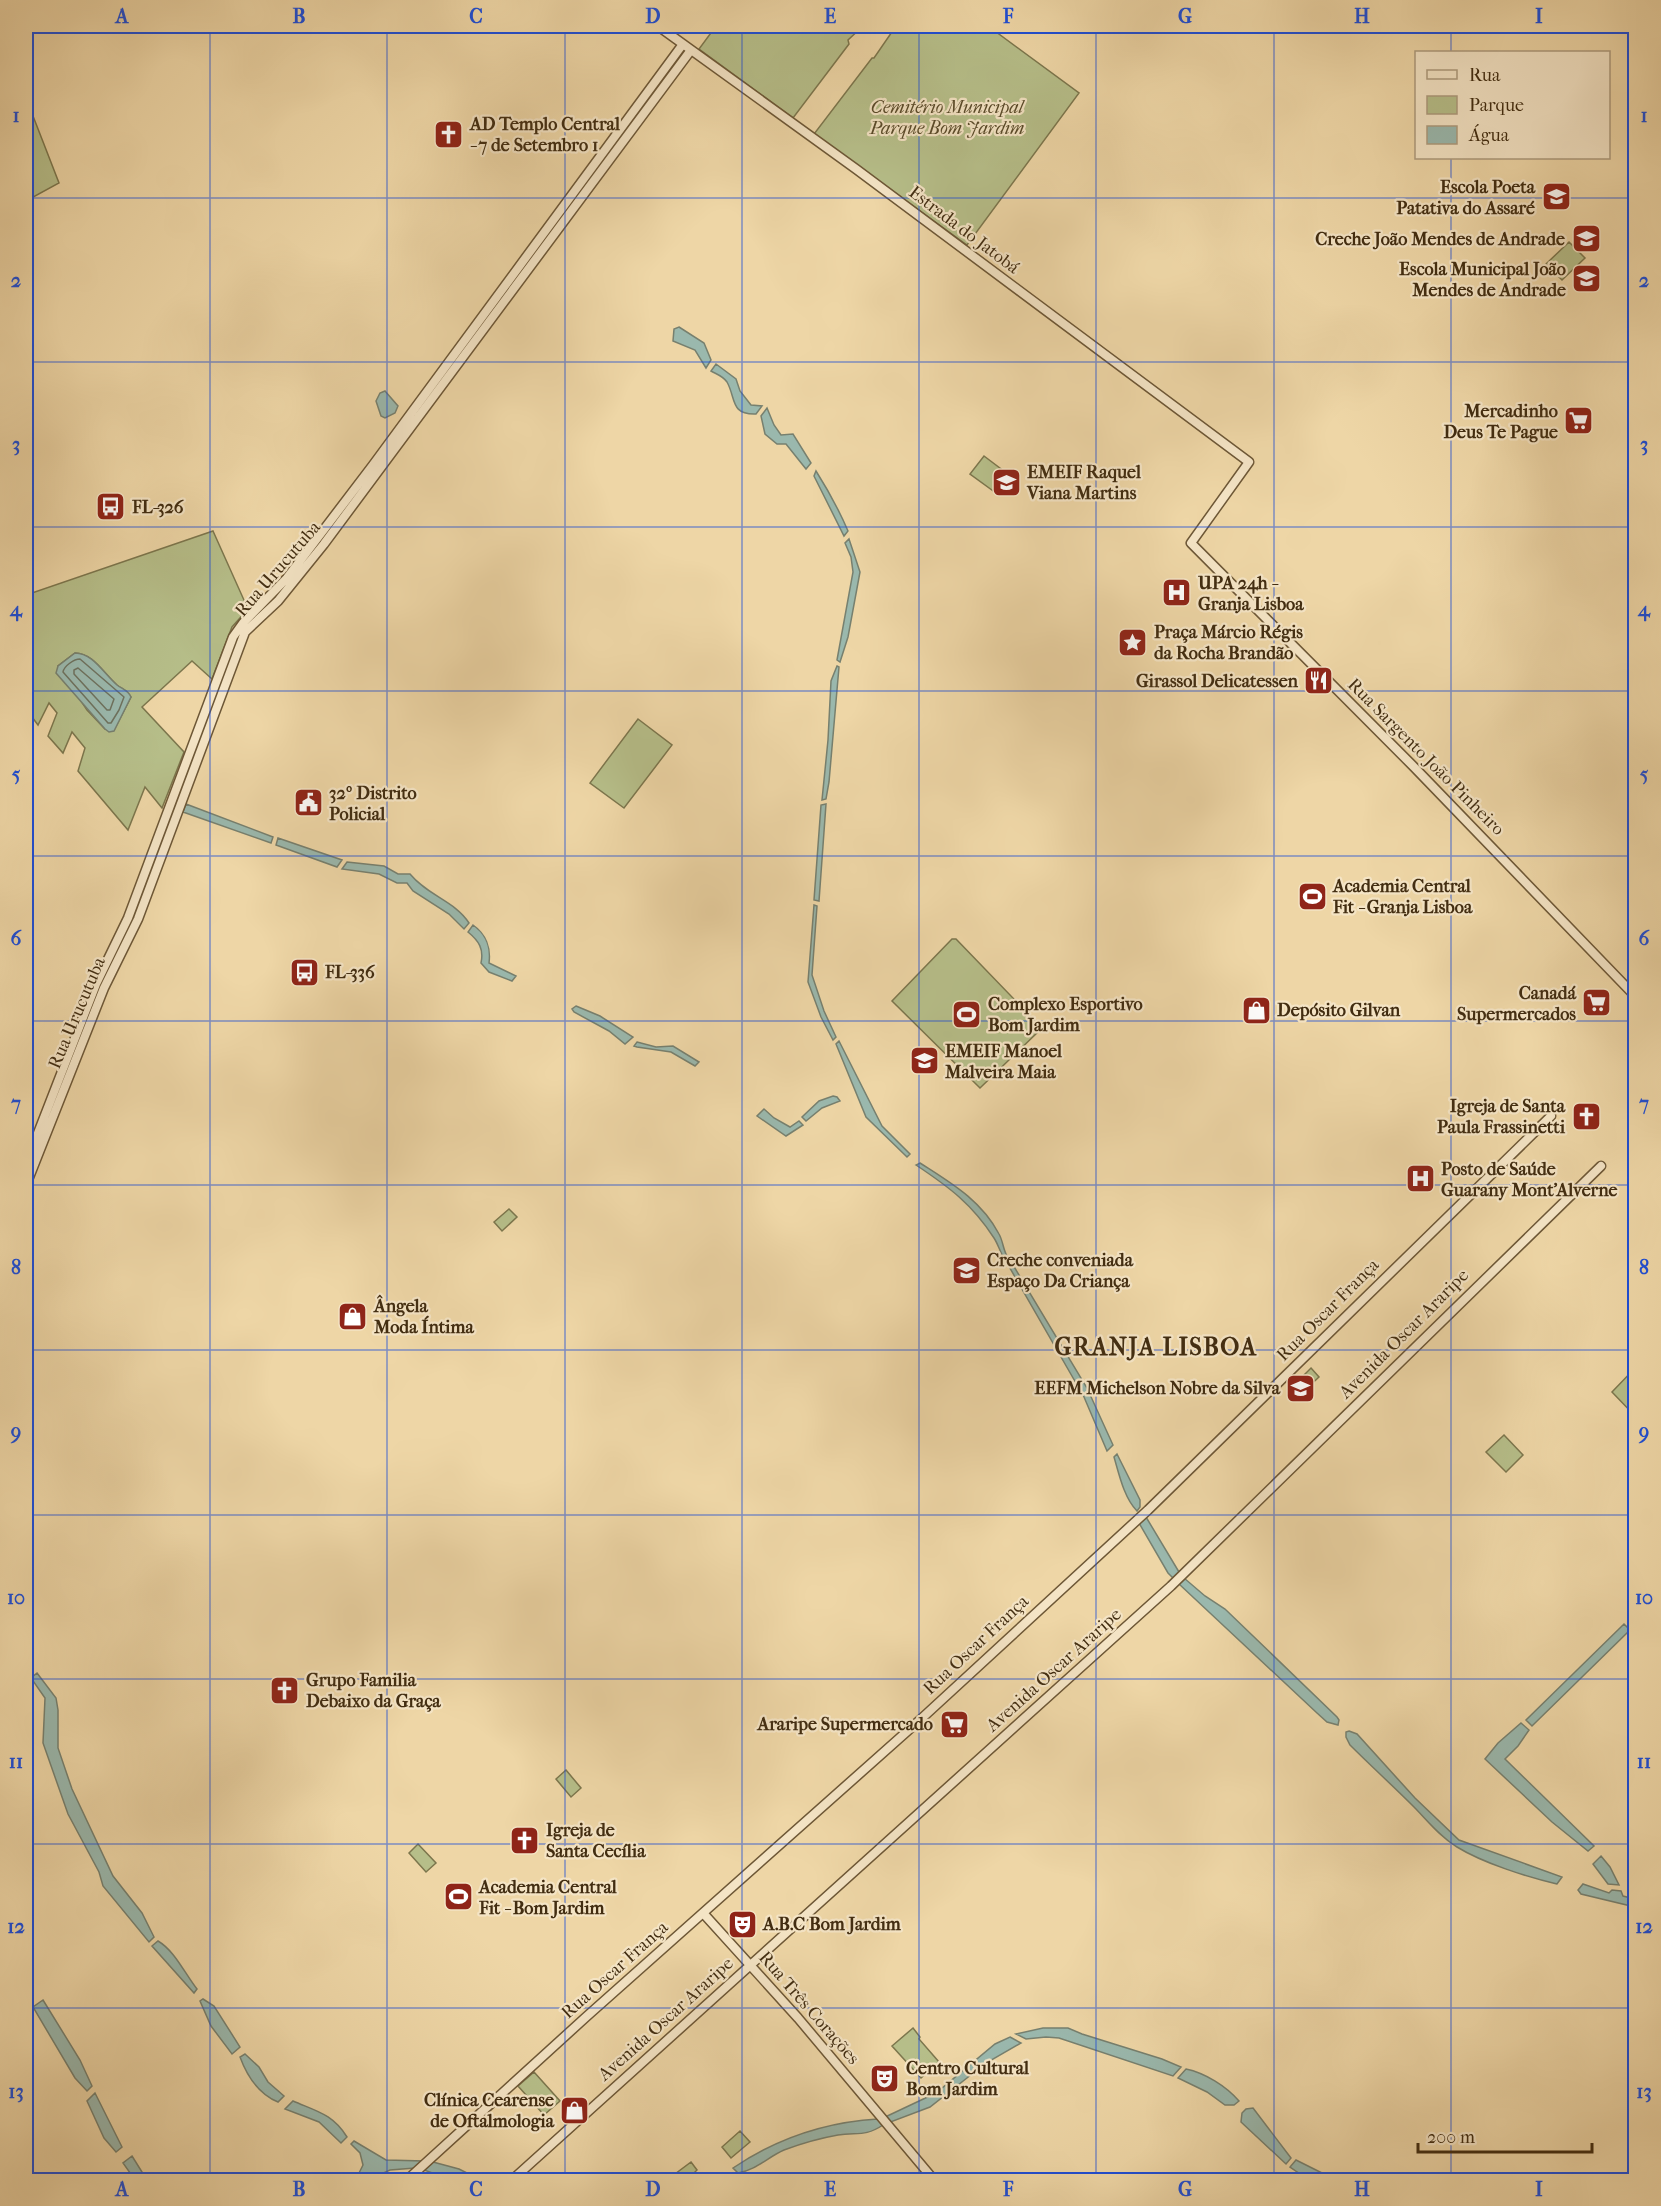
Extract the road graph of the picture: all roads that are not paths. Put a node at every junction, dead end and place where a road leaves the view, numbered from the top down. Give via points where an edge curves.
1 (658, 26) edge
2 (687, 47) junction
3 (1191, 543) joint
4 (1635, 997) edge
5 (1551, 1116) dead end
6 (1600, 1166) dead end
7 (27, 1167) edge
8 (26, 1185) edge
9 (703, 1913) junction
10 (751, 1965) junction
11 (407, 2181) edge
12 (512, 2181) edge
13 (934, 2181) edge

1 - 2 street, Estrada do Jatobá
2 - 3 street, Estrada do Jatobá via 1249,462
2 - 7 street, Rua Urucutuba via 324,544 278,601 245,632 138,919
3 - 4 street, Rua Sargento João Pinheiro
5 - 9 street, Rua Oscar França via 1148,1510
6 - 10 street, Avenida Oscar Araripe via 1173,1584
7 - 8 street, Rua Urucutuba
9 - 10 street, Rua Três Corações
9 - 11 street, Rua Oscar França
10 - 12 street, Avenida Oscar Araripe
10 - 13 street, Rua Três Corações

